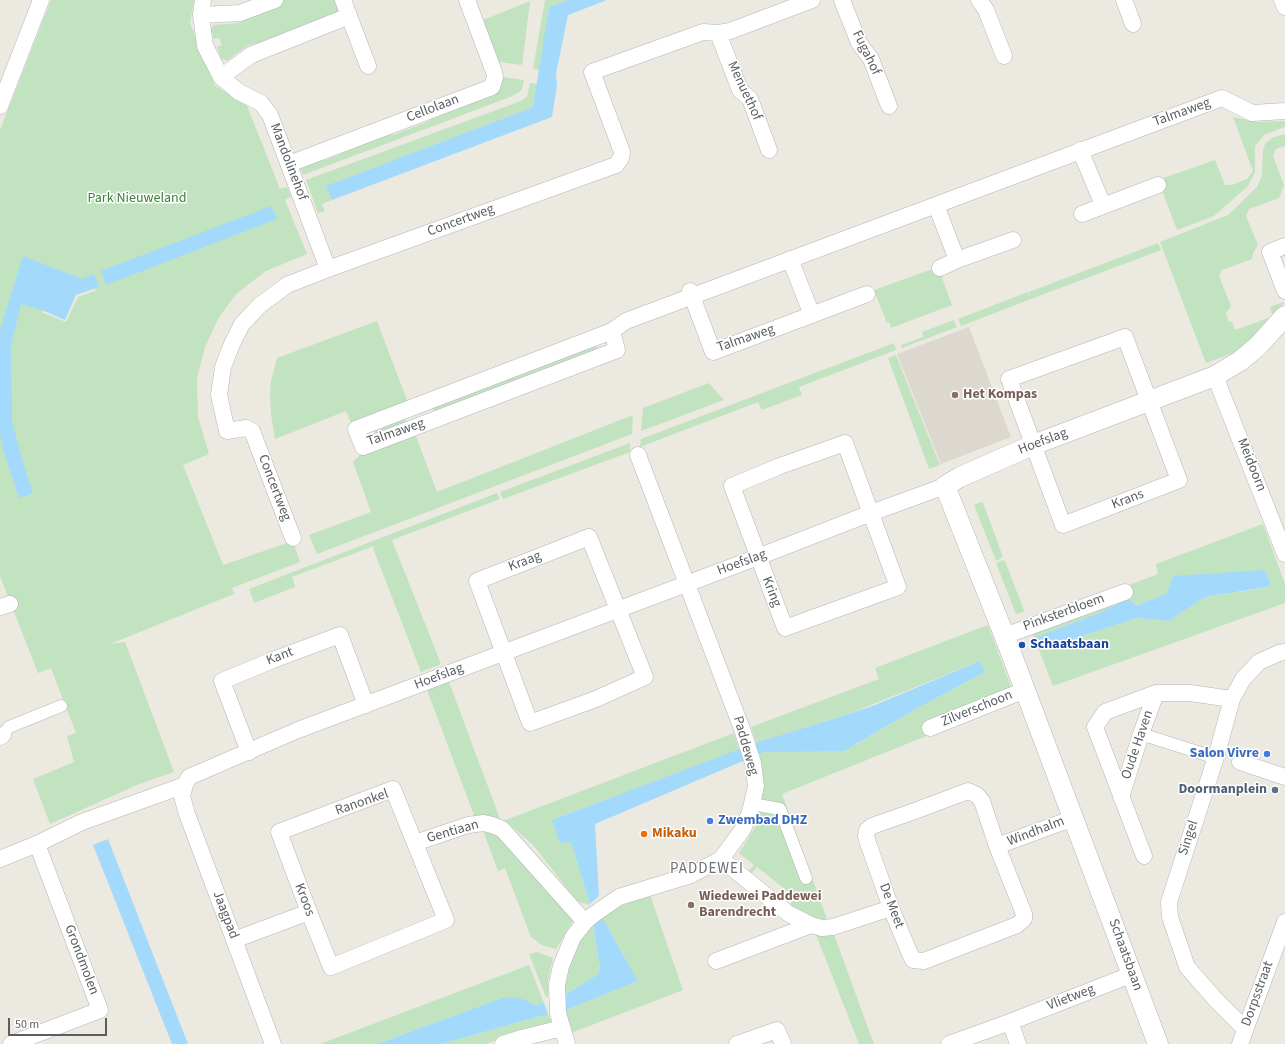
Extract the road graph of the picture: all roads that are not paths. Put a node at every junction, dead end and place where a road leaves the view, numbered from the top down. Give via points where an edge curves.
1 (41, 0) edge
2 (275, 0) edge
3 (343, 0) edge
4 (467, 0) edge
5 (812, 0) edge
6 (842, 0) edge
7 (979, 0) edge
8 (1124, 0) edge
9 (1282, 0) edge
10 (1285, 7) edge
11 (202, 8) edge
12 (349, 16) junction
13 (1133, 24) dead end
14 (718, 33) junction
15 (1004, 56) dead end
16 (368, 66) dead end
17 (221, 77) junction
18 (0, 106) edge
19 (889, 106) dead end
20 (1285, 111) edge
21 (769, 150) dead end
22 (1080, 150) junction
23 (289, 164) junction
24 (1158, 185) dead end
25 (936, 205) junction
26 (1103, 205) junction
27 (1082, 214) dead end
28 (1013, 240) dead end
29 (1285, 246) edge
30 (790, 259) junction
31 (957, 260) junction
32 (940, 268) dead end
33 (328, 269) junction
34 (1285, 290) edge
35 (691, 294) junction
36 (867, 294) dead end
37 (812, 315) junction
38 (1285, 316) edge
39 (612, 331) junction
40 (1215, 376) junction
41 (1148, 402) junction
42 (1033, 445) junction
43 (638, 455) dead end
44 (945, 486) junction
45 (871, 513) junction
46 (293, 538) dead end
47 (1285, 554) edge
48 (758, 557) junction
49 (687, 583) junction
50 (1125, 592) dead end
51 (618, 609) junction
52 (1004, 636) junction
53 (1285, 652) edge
54 (503, 653) junction
55 (1025, 690) junction
56 (1156, 693) junction
57 (1232, 699) junction
58 (366, 705) junction
59 (61, 706) dead end
60 (930, 728) dead end
61 (1141, 734) junction
62 (2, 736) edge
63 (249, 752) junction
64 (1216, 757) junction
65 (1240, 762) dead end
66 (1285, 777) edge
67 (185, 785) junction
68 (1121, 796) junction
69 (752, 804) junction
70 (1074, 818) junction
71 (279, 832) joint
72 (415, 843) junction
73 (37, 844) junction
74 (997, 846) junction
75 (1144, 856) dead end
76 (0, 859) edge
77 (721, 859) junction
78 (806, 878) dead end
79 (892, 908) junction
80 (309, 912) junction
81 (589, 918) junction
82 (1285, 922) edge
83 (811, 925) junction
84 (234, 940) junction
85 (716, 961) dead end
86 (331, 967) joint
87 (1132, 974) junction
88 (1010, 1022) junction
89 (562, 1028) junction
90 (1245, 1029) junction
91 (11, 1044) edge
92 (274, 1044) edge
93 (502, 1044) edge
94 (567, 1044) edge
95 (738, 1044) edge
96 (782, 1044) edge
97 (949, 1044) edge
98 (1018, 1044) edge
99 (1158, 1044) edge
100 (1240, 1044) edge

1 - 18 street
2 - 11 street, Mandolinehof via 240,13
3 - 12 street
4 - 23 street, Cellolaan via 494,72 492,86
5 - 14 street, Concertweg via 730,31
6 - 19 street, Fugahof via 859,43 872,59
7 - 15 street via 986,10
8 - 13 street
9 - 10 street
11 - 17 street, Mandolinehof via 205,46
12 - 16 street
12 - 17 street via 251,54
14 - 21 street, Menuethof via 740,90 750,99
14 - 33 street, Concertweg via 703,32 592,72 622,152 616,165
17 - 23 street, Mandolinehof via 239,92 262,103 270,114
20 - 22 street, Talmaweg via 1252,113 1222,98
22 - 25 street, Talmaweg
22 - 26 street
23 - 33 street, Mandolinehof
24 - 26 street
25 - 30 street, Talmaweg
25 - 31 street
26 - 27 street
28 - 31 street
29 - 34 street via 1270,252
30 - 35 street, Talmaweg
30 - 37 street
31 - 32 street
33 - 46 street, Concertweg via 287,285 260,305 242,324 222,374 220,395 226,431 246,428 252,431
35 - 37 street, Talmaweg via 713,352
35 - 39 street, Talmaweg via 626,321
36 - 37 street, Talmaweg
38 - 40 street, Hoefslag via 1258,346 1240,361
39 - 39 street, Talmaweg via 617,350 363,447 356,429
40 - 41 street, Hoefslag
40 - 47 street, Meidoorn
41 - 42 street, Hoefslag
41 - 42 street, Krans via 1125,337 1051,363 1009,379
41 - 42 street, Krans via 1179,480 1063,524
42 - 44 street, Hoefslag
43 - 49 street, Paddeweg
44 - 45 street, Hoefslag
44 - 52 street, Schaatsbaan
45 - 48 street, Hoefslag
45 - 48 street, Kring via 845,443 773,469 732,486
45 - 48 street, Kring via 898,586 785,628
48 - 49 street, Hoefslag
49 - 51 street, Hoefslag
49 - 69 street, Paddeweg via 753,763 756,786
50 - 52 street, Pinksterbloem
51 - 54 street, Hoefslag
51 - 54 street, Kraag via 645,677 596,699 530,723
51 - 54 street, Kraag via 589,538 477,581
52 - 55 street, Schaatsbaan
53 - 57 street, Singel via 1259,662 1243,679
54 - 58 street, Hoefslag
55 - 60 street, Zilverschoon
55 - 70 street, Schaatsbaan
56 - 57 street, Oude Haven via 1190,693
56 - 61 street, Oude Haven
56 - 68 street, Oude Haven via 1104,712 1095,727
57 - 64 street, Singel
58 - 63 street, Hoefslag via 298,730
58 - 63 street, Kant via 340,634 273,660 222,681
59 - 62 street via 9,727
61 - 64 street
61 - 68 street, Oude Haven
63 - 67 street, Hoefslag via 189,778
64 - 90 street, Singel via 1169,902 1170,917 1187,967
65 - 66 street
67 - 73 street via 82,822
67 - 84 street, Jaagpad via 182,796 187,814
68 - 75 street, Oude Haven
69 - 77 street, Paddeweg via 743,829
69 - 78 street via 780,809
70 - 74 street, Windhalm
70 - 87 street, Schaatsbaan
71 - 72 street, Ranonkel via 393,789
71 - 80 street, Kroos
72 - 81 street, Gentiaan via 468,825 484,823 502,829
72 - 86 street, Gentiaan via 446,920
73 - 76 street
73 - 91 street, Grondmolen via 100,1010
74 - 79 street, De Meet via 1024,914 1024,919 1017,925 924,960 913,960
74 - 79 street, De Meet via 982,801 978,795 968,791 872,826 867,830 866,836
77 - 81 street, Paddeweg via 691,875 619,897
77 - 83 street via 789,914
79 - 83 street via 833,926 822,928
80 - 84 street
80 - 86 street, Kroos
81 - 89 street, Paddeweg via 573,937 564,956 557,985 558,1013
82 - 90 street, Dorpsstraat
83 - 85 street
84 - 92 street, Jaagpad
87 - 88 street, Vlietweg
87 - 99 street, Schaatsbaan
88 - 97 street, Vlietweg
88 - 98 street
89 - 93 street
89 - 94 street, Paddeweg
90 - 100 street, Dorpsstraat
95 - 96 street via 777,1030

